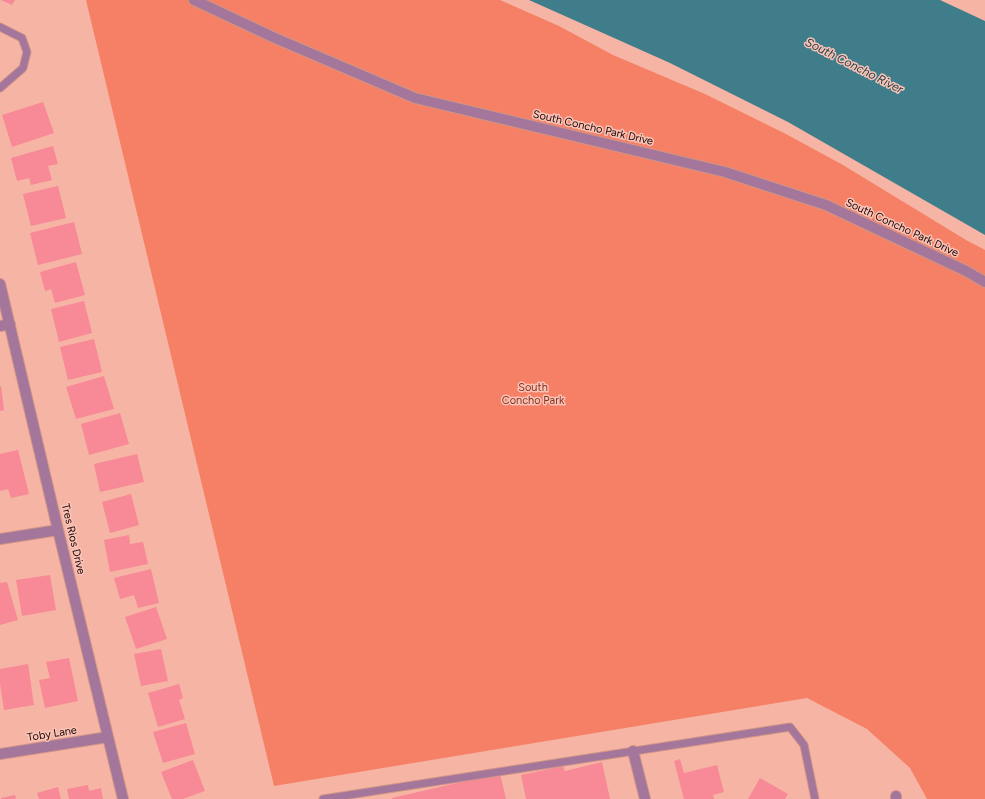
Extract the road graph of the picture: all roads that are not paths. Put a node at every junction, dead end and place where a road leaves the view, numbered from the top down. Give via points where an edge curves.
1 (194, 0) edge
2 (0, 27) edge
3 (0, 88) edge
4 (985, 282) edge
5 (0, 284) edge
6 (5, 325) edge
7 (58, 530) junction
8 (0, 539) edge
9 (108, 737) junction
10 (633, 751) junction
11 (0, 754) edge
12 (123, 799) edge
13 (323, 799) edge
14 (645, 799) edge
15 (815, 799) edge

1 - 4 street, South Concho Park Drive via 415,98 725,172 826,205
2 - 3 lane via 22,38 27,52 23,68
5 - 6 street, Tres Rios Drive
6 - 7 street, Tres Rios Drive
7 - 8 street
7 - 9 street, Tres Rios Drive
9 - 11 street, Toby Lane
9 - 12 street, Tres Rios Drive
10 - 13 lane
10 - 14 street
10 - 15 lane via 790,727 804,745

